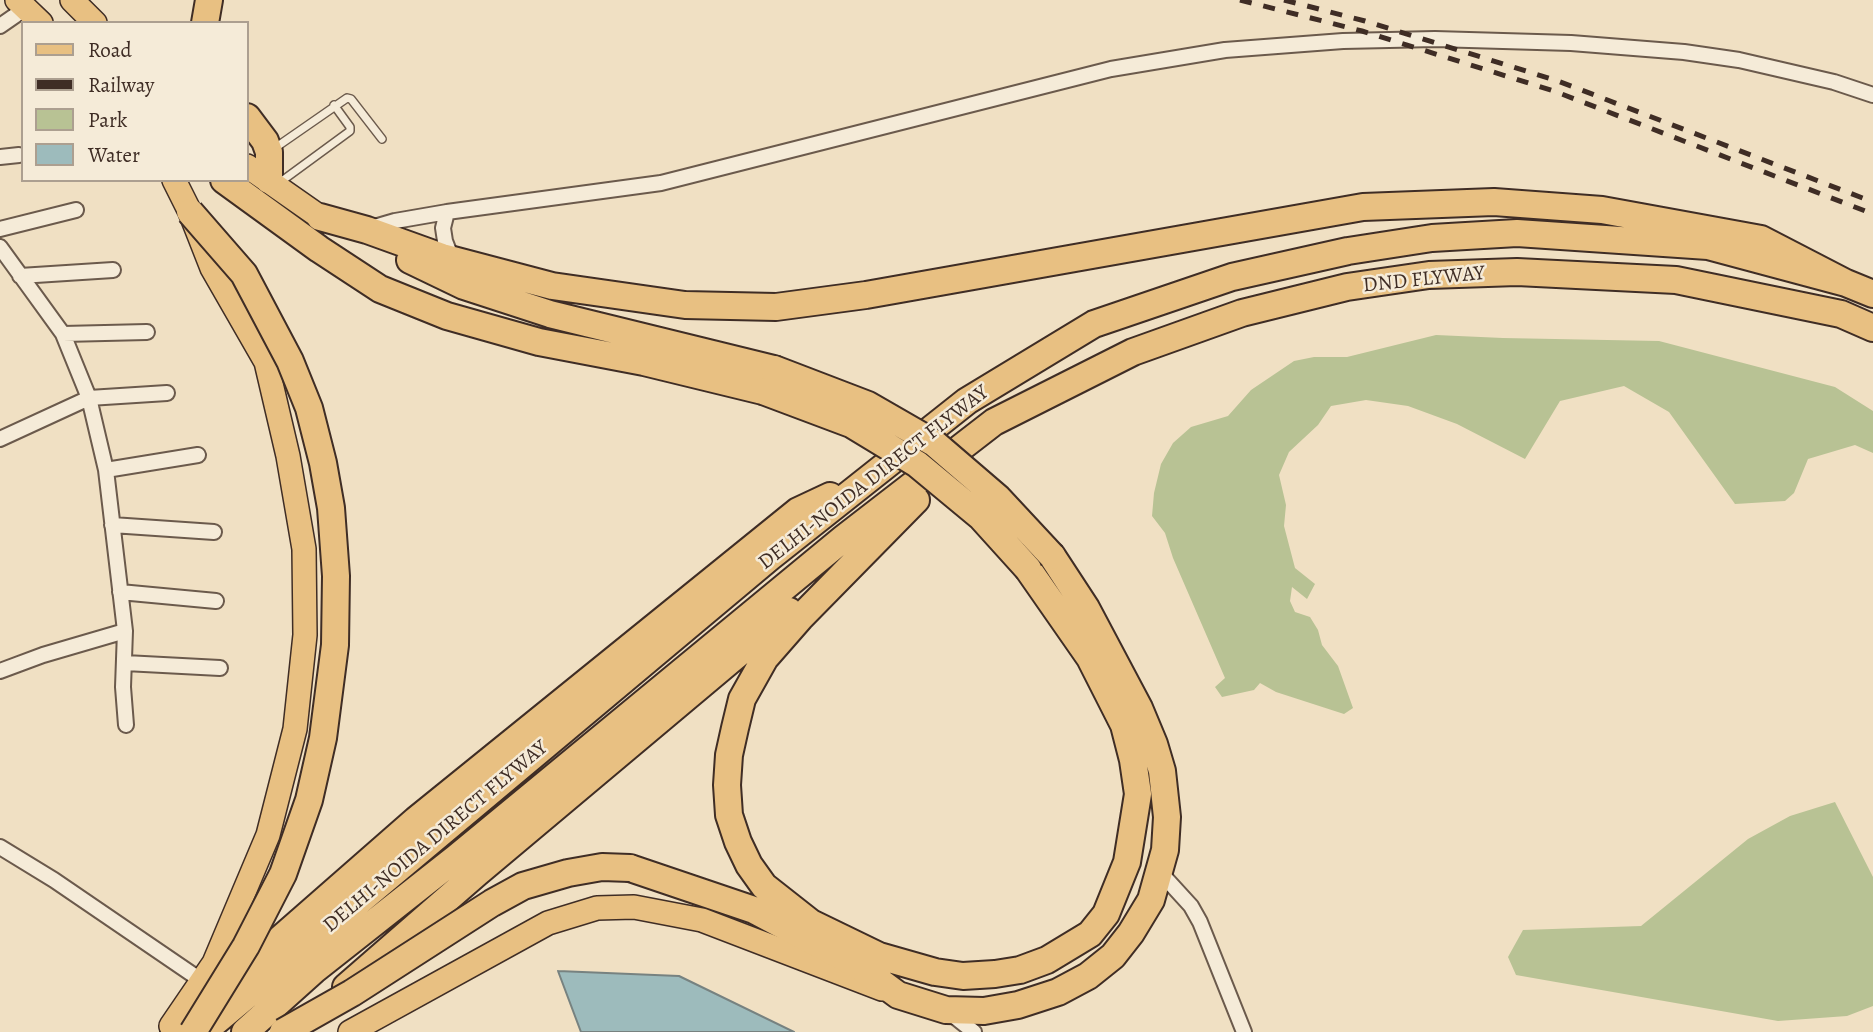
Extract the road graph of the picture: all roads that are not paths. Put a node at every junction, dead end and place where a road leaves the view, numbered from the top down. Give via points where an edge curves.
1 (72, 0) edge
2 (32, 15) edge
3 (93, 21) edge
4 (0, 26) edge
5 (1873, 95) edge
6 (334, 106) junction
7 (248, 118) edge
8 (382, 139) dead end
9 (19, 155) dead end
10 (0, 158) edge
11 (258, 159) edge
12 (157, 182) edge
13 (175, 182) edge
14 (226, 182) edge
15 (272, 183) junction
16 (76, 210) dead end
17 (190, 212) junction
18 (447, 212) junction
19 (320, 217) junction
20 (0, 229) edge
21 (367, 230) junction
22 (0, 247) edge
23 (453, 259) junction
24 (113, 270) dead end
25 (20, 276) junction
26 (1846, 283) junction
27 (1873, 294) edge
28 (1873, 328) edge
29 (147, 332) dead end
30 (64, 334) junction
31 (768, 380) junction
32 (167, 393) dead end
33 (89, 398) junction
34 (994, 422) junction
35 (0, 439) edge
36 (198, 455) dead end
37 (106, 470) junction
38 (878, 473) junction
39 (112, 525) junction
40 (214, 532) dead end
41 (882, 534) junction
42 (120, 592) junction
43 (216, 601) dead end
44 (125, 631) junction
45 (125, 663) junction
46 (220, 668) dead end
47 (0, 671) edge
48 (126, 725) dead end
49 (0, 847) edge
50 (1159, 870) junction
51 (202, 981) junction
52 (898, 995) junction
53 (946, 1010) junction
54 (168, 1032) edge
55 (174, 1032) edge
56 (192, 1032) edge
57 (203, 1032) edge
58 (245, 1032) edge
59 (283, 1032) edge
60 (296, 1032) edge
61 (350, 1032) edge
62 (974, 1032) edge
63 (1244, 1032) edge

1 - 3 main road
2 - 4 street
5 - 18 street via 1740,60 1571,43 1422,39 1225,50 1111,69 661,183
6 - 8 lane via 351,99
6 - 11 lane
6 - 15 lane via 350,131
7 - 11 highway via 265,141
9 - 10 street
11 - 15 highway
12 - 17 main road
13 - 17 main road
14 - 31 highway via 380,289 447,316 539,342
15 - 19 main road
16 - 20 street
17 - 51 main road via 212,268 267,362 304,549 305,635 295,729 268,835 214,963
17 - 56 highway, bridge via 244,274 309,408 331,508 336,576 335,645 323,738 309,800 283,874 246,946
18 - 21 street
18 - 23 street via 443,228
19 - 21 highway
19 - 31 highway via 464,286
21 - 23 highway
22 - 25 street
23 - 26 highway via 552,286 685,305 776,307 1363,207 1494,202 1602,210 1761,239
24 - 25 street
25 - 30 street
26 - 27 highway
26 - 38 highway, DELHI-NOIDA DIRECT FLYWAY via 1708,246 1517,233 1432,238 1348,251 1232,277 1094,324 967,401
28 - 34 highway, DND FLYWAY via 1840,314 1676,280 1517,272 1429,275 1347,287 1242,313 1133,352
29 - 30 street
30 - 33 street
31 - 41 highway, bridge via 917,464 981,517 1028,569 1090,658 1124,725 1138,794 1127,862 1106,914 1090,934 1029,967 963,976 935,972 879,956 811,922 764,886 749,865 729,816 729,755 743,699 765,658
31 - 50 highway, bridge via 868,405 934,443 998,498 1052,556 1118,664 1154,744 1167,817
32 - 33 street
33 - 35 street
33 - 37 street
34 - 41 highway
34 - 58 highway, DELHI-NOIDA DIRECT FLYWAY via 844,538 314,970
36 - 37 street
37 - 39 street
38 - 55 highway via 798,511 416,820
38 - 57 highway, DELHI-NOIDA DIRECT FLYWAY via 770,557
39 - 40 street
39 - 42 street
41 - 60 highway via 477,873
42 - 43 street
42 - 44 street
44 - 45 street
44 - 47 street
45 - 46 street
45 - 48 street
49 - 51 street
50 - 53 highway via 1151,900 1131,933 1113,956 1088,976 1017,1005 984,1011
50 - 63 street via 1200,922
51 - 54 main road
52 - 53 highway
52 - 59 highway, bridge via 856,964 754,910 630,868 602,867 523,886
52 - 61 main road via 702,920 634,907 597,908 548,923
53 - 62 street

